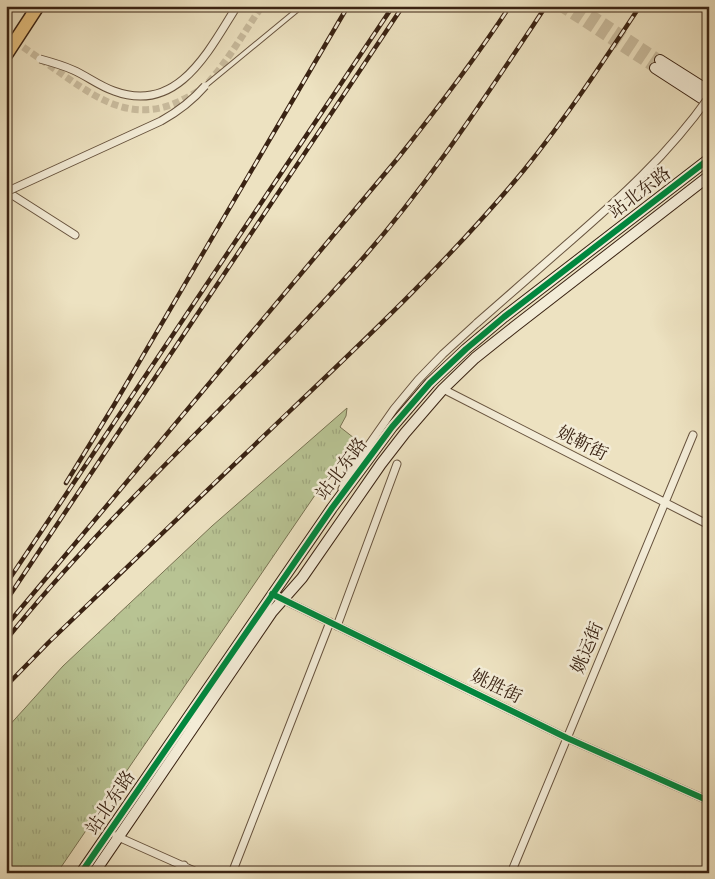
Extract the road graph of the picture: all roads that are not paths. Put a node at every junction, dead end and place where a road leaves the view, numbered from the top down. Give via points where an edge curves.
1 (38, 6) edge
2 (237, 6) edge
3 (302, 6) edge
4 (6, 55) edge
5 (40, 59) dead end
6 (205, 86) joint
7 (709, 91) edge
8 (709, 97) edge
9 (709, 103) edge
10 (709, 159) edge
11 (709, 176) edge
12 (6, 192) edge
13 (75, 235) dead end
14 (442, 390) junction
15 (693, 436) dead end
16 (397, 464) dead end
17 (665, 502) junction
18 (332, 508) junction
19 (709, 525) edge
20 (272, 594) junction
21 (283, 599) junction
22 (330, 622) junction
23 (337, 626) junction
24 (567, 738) junction
25 (709, 801) edge
26 (114, 835) junction
27 (182, 869) edge
28 (81, 873) edge
29 (94, 873) edge
30 (199, 873) edge
31 (232, 873) edge
32 (512, 873) edge

1 - 4 highway
2 - 5 street, bridge via 200,64 180,82 156,95 143,97 115,92 72,69
3 - 6 lane
6 - 12 street, bridge via 192,100 162,121
7 - 9 street via 657,64
8 - 18 street, bridge via 640,179 424,374 394,409 352,469
10 - 18 street, 站北东路 via 466,349 430,383 392,427
11 - 14 street, 站北东路 via 475,358
12 - 13 street
14 - 17 street, 姚靳街
14 - 21 street, 站北东路 via 404,433 302,578
15 - 17 street, 姚运街
16 - 23 street
17 - 19 street, 姚靳街
17 - 24 street, 姚运街
18 - 20 street, 站北东路
20 - 21 street, 姚胜街
20 - 26 street, 站北东路
21 - 22 street, 姚胜街
21 - 26 street, 站北东路
22 - 23 street, 姚胜街
22 - 31 street
23 - 24 street, 姚胜街
24 - 25 street, 姚胜街
24 - 32 street, 姚运街
26 - 27 street
26 - 28 street, 站北东路
26 - 29 street, 站北东路
27 - 30 street

